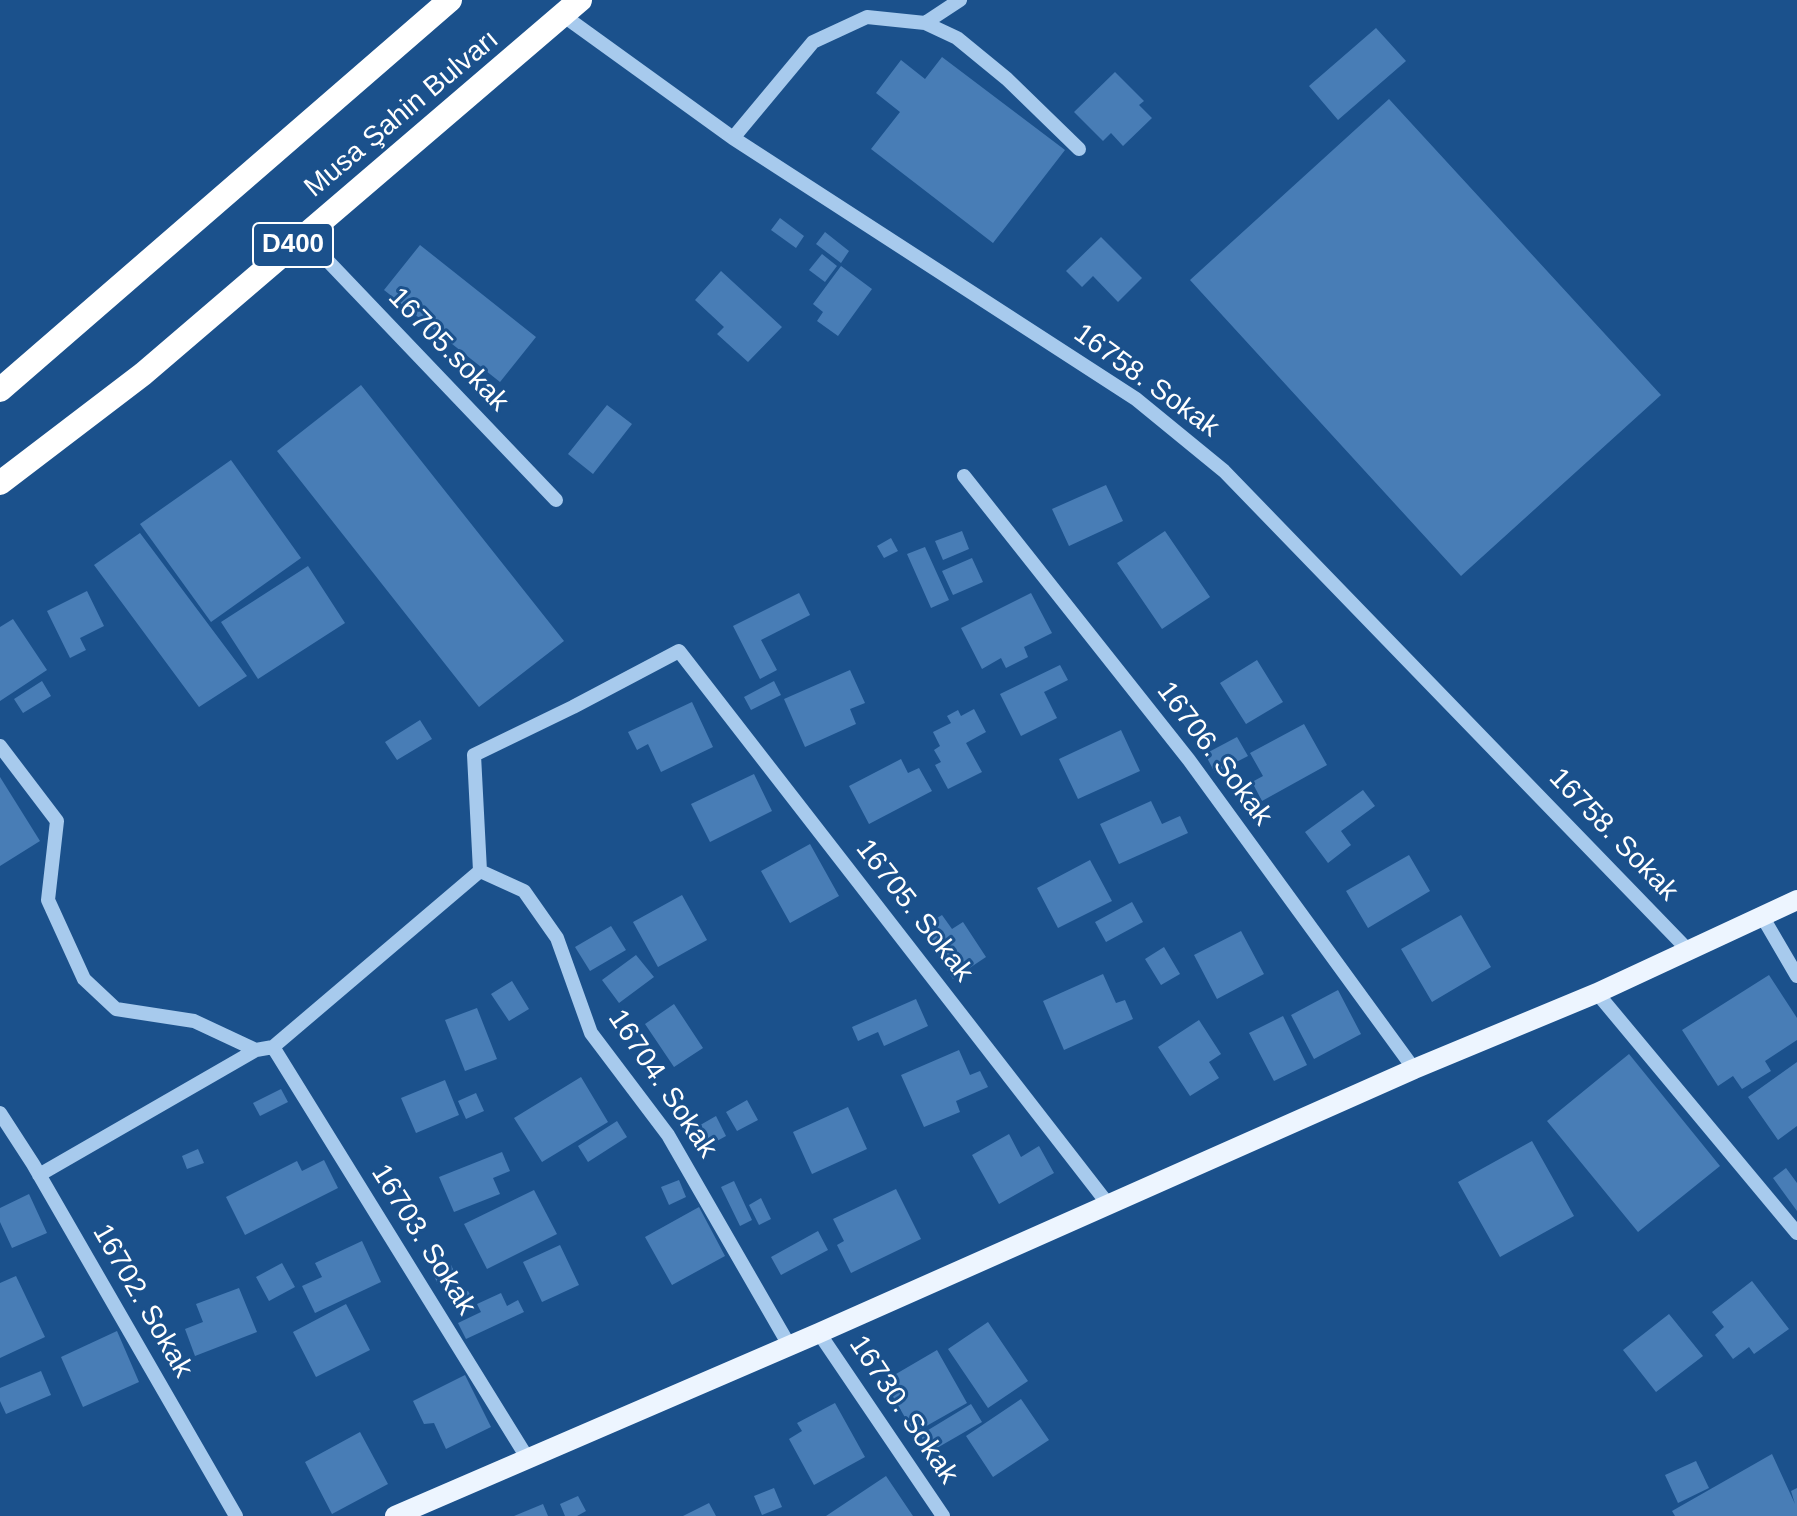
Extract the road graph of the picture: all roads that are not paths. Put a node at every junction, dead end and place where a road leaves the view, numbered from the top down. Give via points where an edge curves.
1 (450, 0) edge
2 (960, 0) edge
3 (572, 8) edge
4 (925, 23) junction
5 (733, 138) junction
6 (1079, 149) dead end
7 (304, 236) junction
8 (0, 390) edge
9 (964, 476) dead end
10 (0, 483) edge
11 (556, 500) dead end
12 (0, 746) edge
13 (480, 871) junction
14 (1797, 900) edge
15 (1762, 916) junction
16 (1688, 950) junction
17 (1797, 976) edge
18 (1597, 993) junction
19 (273, 1047) junction
20 (256, 1050) junction
21 (1414, 1069) junction
22 (0, 1113) edge
23 (39, 1175) junction
24 (1108, 1204) junction
25 (1797, 1233) edge
26 (819, 1333) junction
27 (789, 1345) junction
28 (528, 1459) junction
29 (236, 1516) edge
30 (395, 1516) edge
31 (943, 1516) edge

1 - 8 highway, Musa Şahin Bulvarı / D400
2 - 4 street
3 - 5 street, 16758. Sokak
3 - 7 highway, Musa Şahin Bulvarı / D400
4 - 5 street via 867,17 813,42
4 - 6 street via 957,38
5 - 16 street, 16758. Sokak via 1136,399 1188,440 1224,471
7 - 10 highway, Musa Şahin Bulvarı / D400 via 143,374
7 - 11 street, 16705.sokak
9 - 21 street, 16706. Sokak via 1189,760
12 - 20 street via 57,821 48,900 84,979 116,1009 194,1021
13 - 19 street
13 - 24 street, 16705. Sokak via 474,755 679,651
13 - 27 street, 16704. Sokak via 524,891 557,938 591,1033 668,1135
14 - 15 main road
15 - 16 main road
15 - 17 street
16 - 18 main road
18 - 21 main road
18 - 25 street
19 - 20 street
19 - 28 street, 16703. Sokak
20 - 23 street
21 - 24 main road
22 - 23 street, 16702. Sokak
23 - 29 street, 16702. Sokak
24 - 26 main road
26 - 27 main road
26 - 31 street, 16730. Sokak
27 - 28 main road
28 - 30 main road

